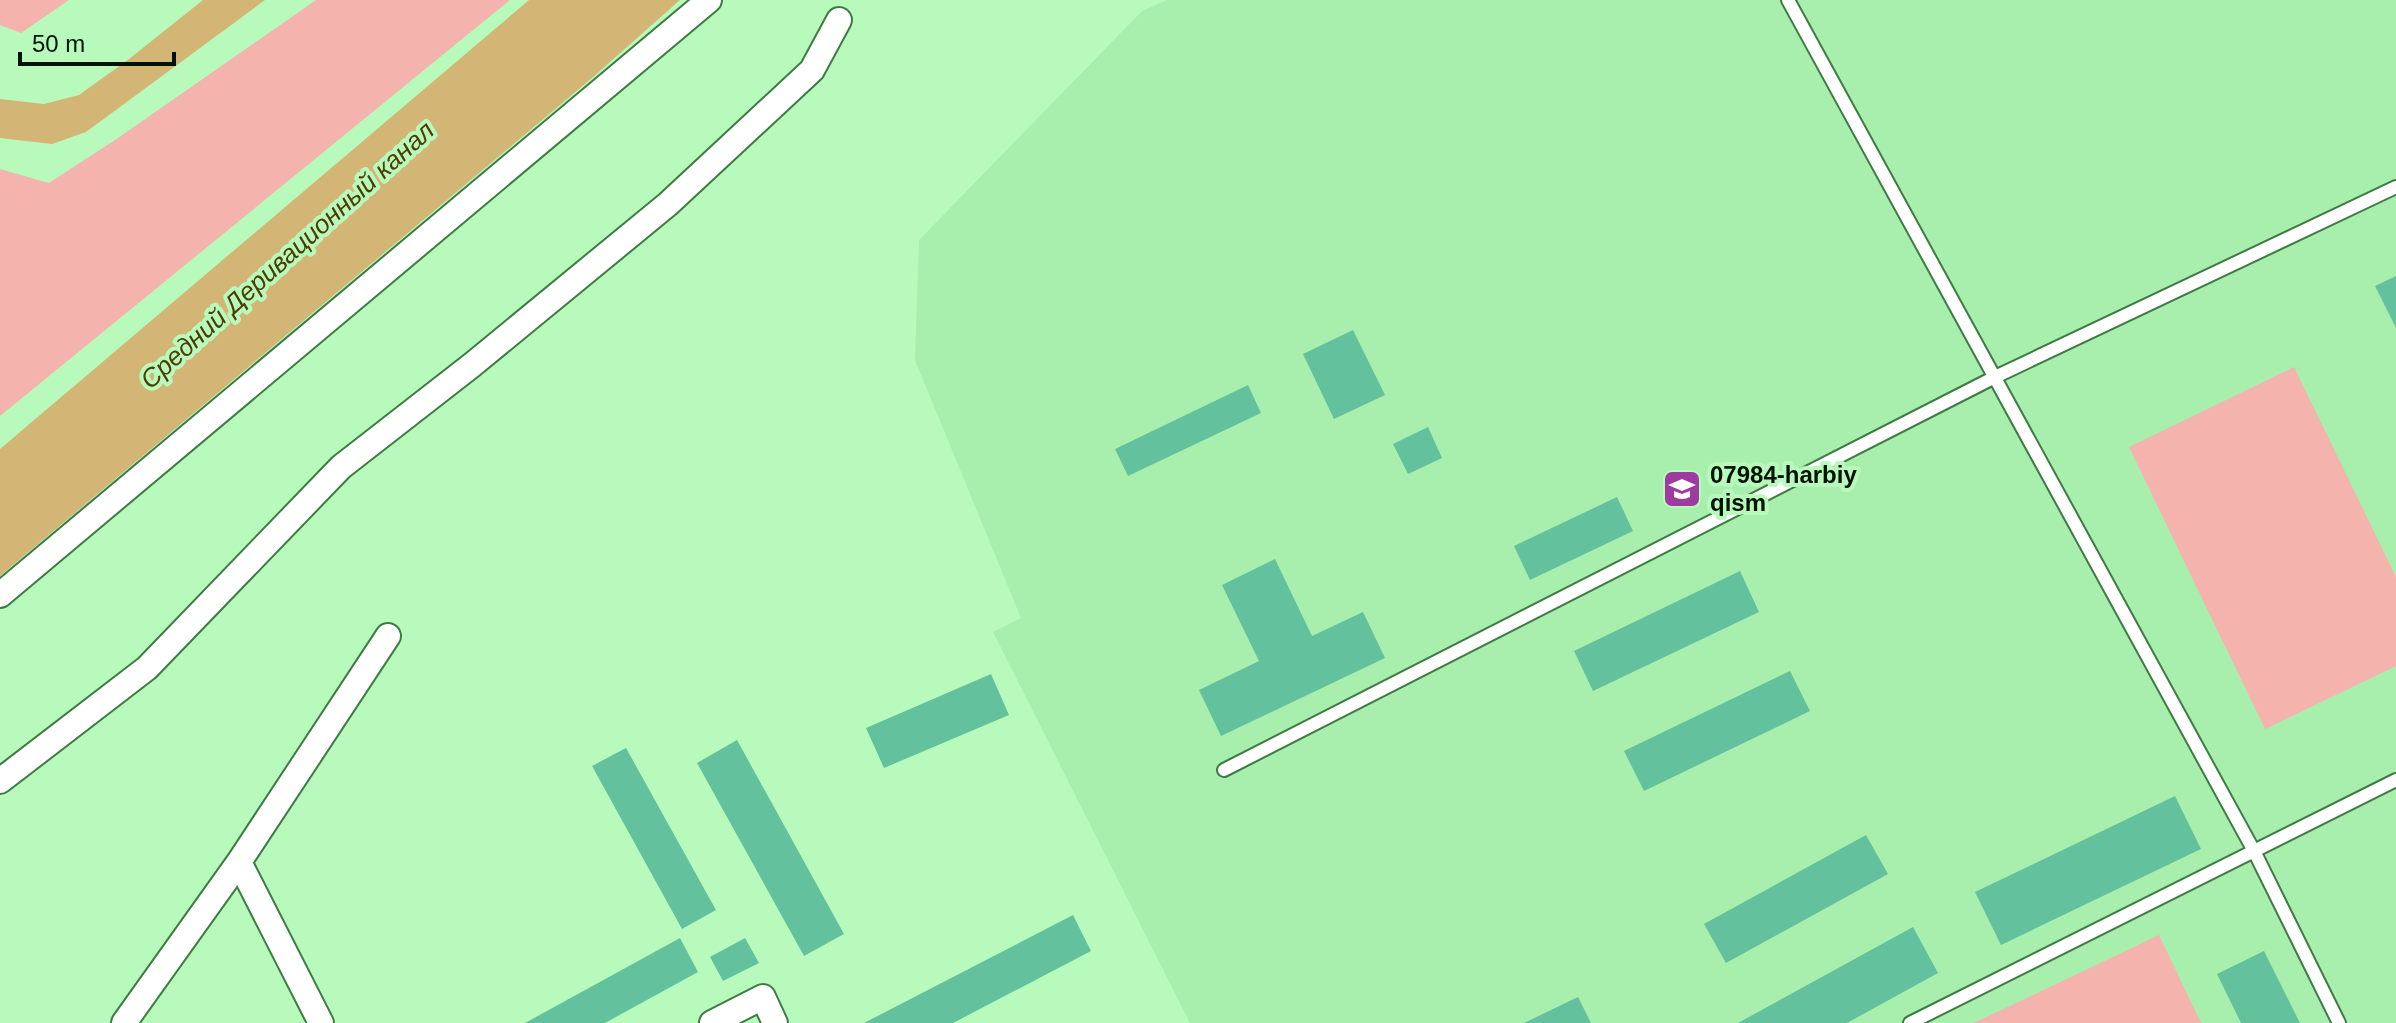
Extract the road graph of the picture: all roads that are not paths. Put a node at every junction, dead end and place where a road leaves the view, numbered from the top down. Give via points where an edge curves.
1 (709, 0) edge
2 (1788, 0) edge
3 (839, 20) dead end
4 (2396, 187) edge
5 (1995, 377) junction
6 (0, 595) edge
7 (388, 636) dead end
8 (1224, 770) dead end
9 (2396, 780) edge
10 (0, 781) edge
11 (2254, 851) junction
12 (239, 862) junction
13 (124, 1023) edge
14 (321, 1023) edge
15 (712, 1023) edge
16 (775, 1023) edge
17 (1910, 1023) edge
18 (2339, 1023) edge

1 - 6 street
2 - 5 lane
3 - 10 street via 812,70 668,204 341,467 147,668
4 - 5 lane
5 - 8 lane
5 - 11 lane
7 - 12 street
9 - 11 lane
11 - 17 lane
11 - 18 lane
12 - 13 street
12 - 14 street
15 - 16 street via 763,997

